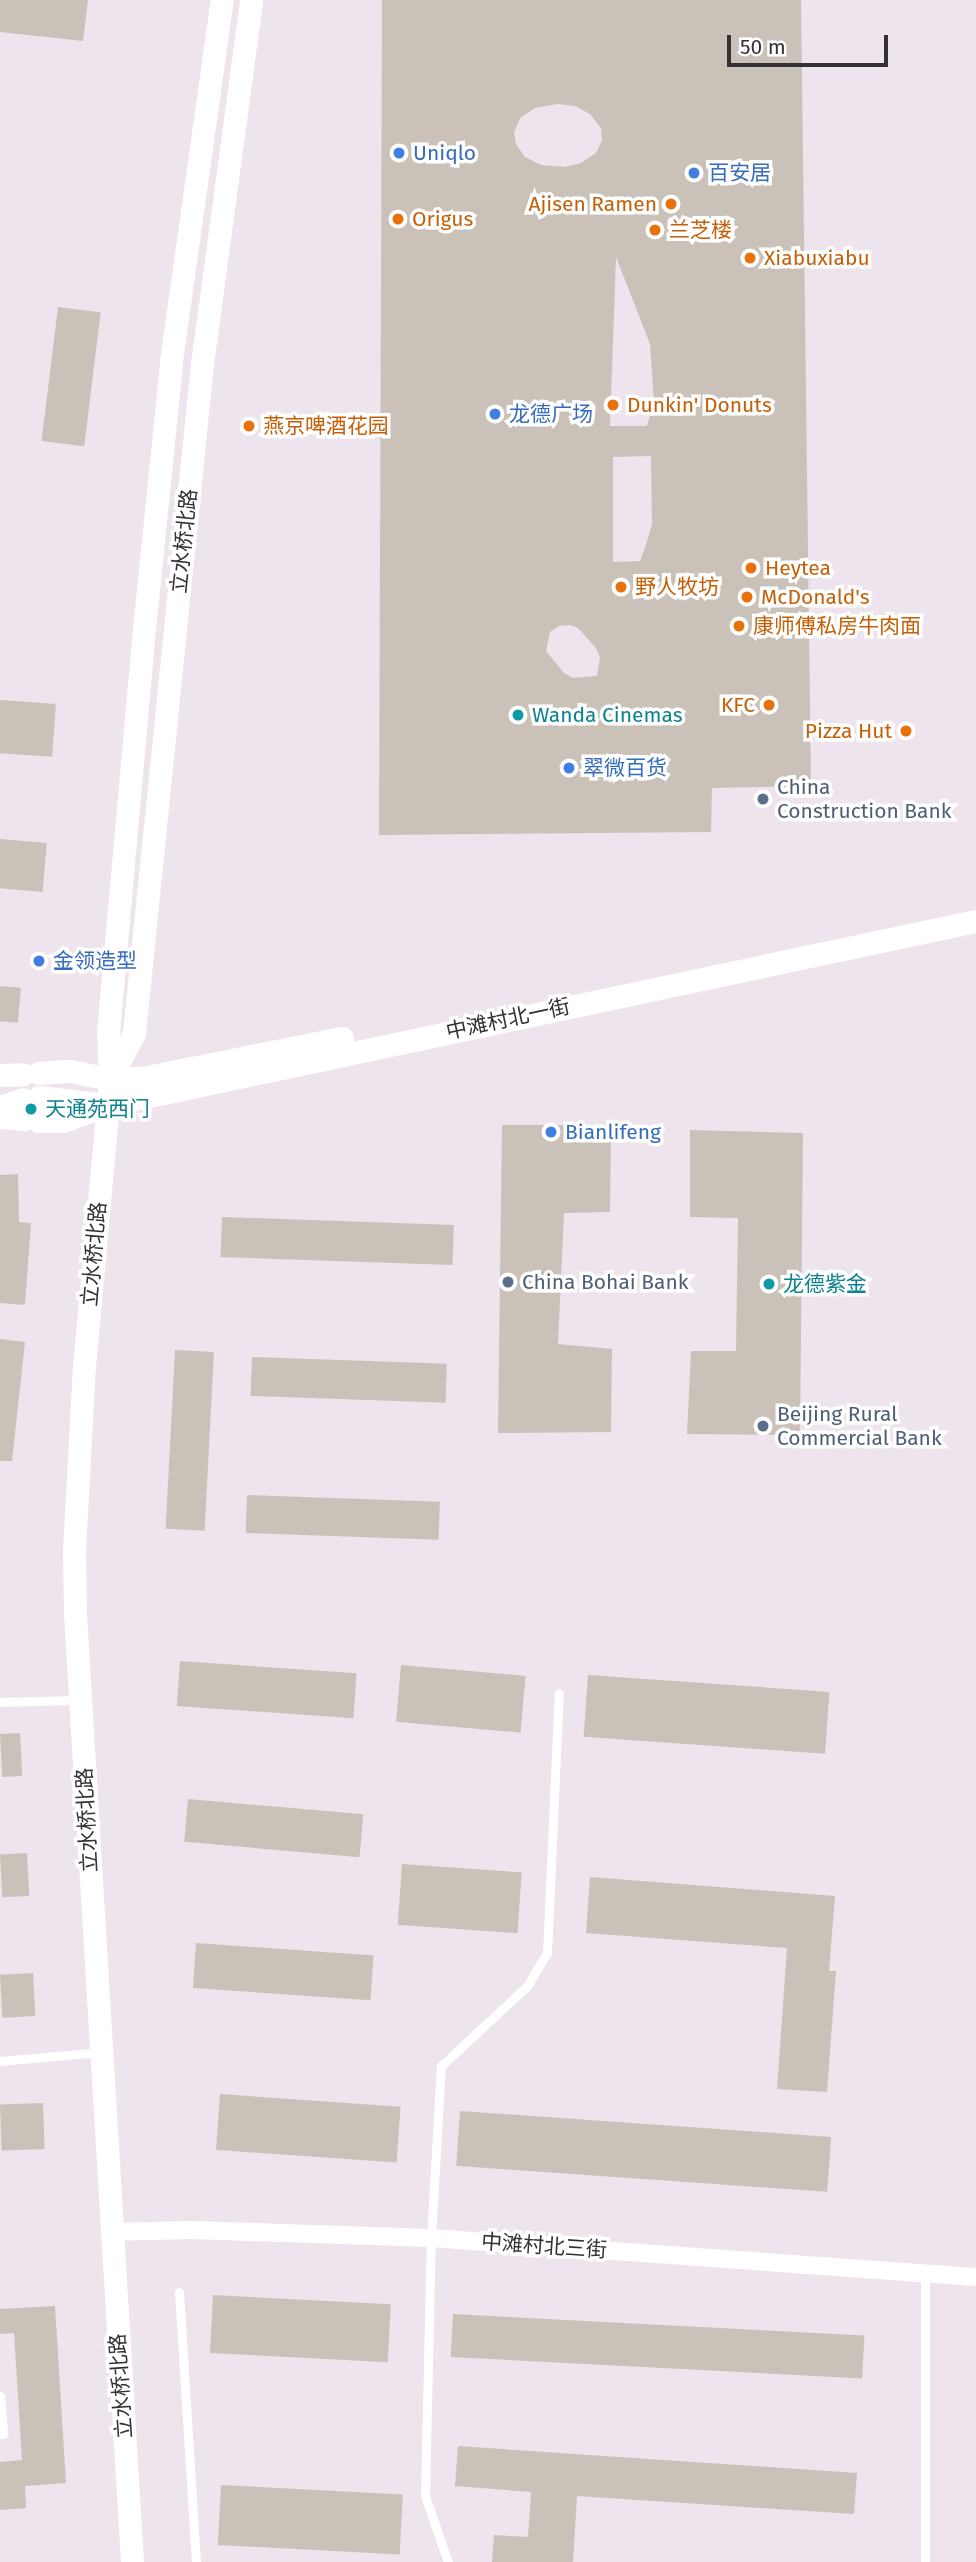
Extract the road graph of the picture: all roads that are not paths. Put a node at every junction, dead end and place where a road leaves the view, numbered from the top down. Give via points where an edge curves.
1 (222, 0) edge
2 (251, 0) edge
3 (976, 909) edge
4 (976, 921) edge
5 (0, 1075) edge
6 (110, 1079) junction
7 (107, 1105) junction
8 (0, 1107) edge
9 (31, 1109) junction
10 (0, 1118) edge
11 (559, 1692) dead end
12 (80, 1700) junction
13 (0, 1702) edge
14 (100, 2052) junction
15 (1, 2062) edge
16 (111, 2232) junction
17 (431, 2238) junction
18 (925, 2273) junction
19 (976, 2277) edge
20 (179, 2292) dead end
21 (0, 2396) edge
22 (0, 2434) edge
23 (132, 2562) edge
24 (196, 2562) edge
25 (448, 2562) edge
26 (925, 2562) edge

1 - 6 street, 立水桥北路 via 171,361 108,1032
2 - 6 street, 立水桥北路 via 202,364 134,1033
3 - 6 street, 中滩村北一街 via 141,1078
4 - 7 street, 中滩村北一街
5 - 6 street, 中滩村北一街 via 70,1071
6 - 7 street, 立水桥北路
7 - 9 street, 中滩村北一街 via 63,1121
7 - 12 street, 立水桥北路 via 77,1472 74,1549
8 - 9 street
9 - 10 street
11 - 17 lane via 547,1953 527,1986 441,2066
12 - 13 lane
12 - 14 street, 立水桥北路
14 - 15 lane
14 - 16 street, 立水桥北路
16 - 17 street, 中滩村北三街 via 192,2230
16 - 23 street, 立水桥北路
17 - 18 street, 中滩村北三街
17 - 25 lane via 425,2496
18 - 19 street, 中滩村北三街
18 - 26 lane
20 - 24 lane
21 - 22 lane

